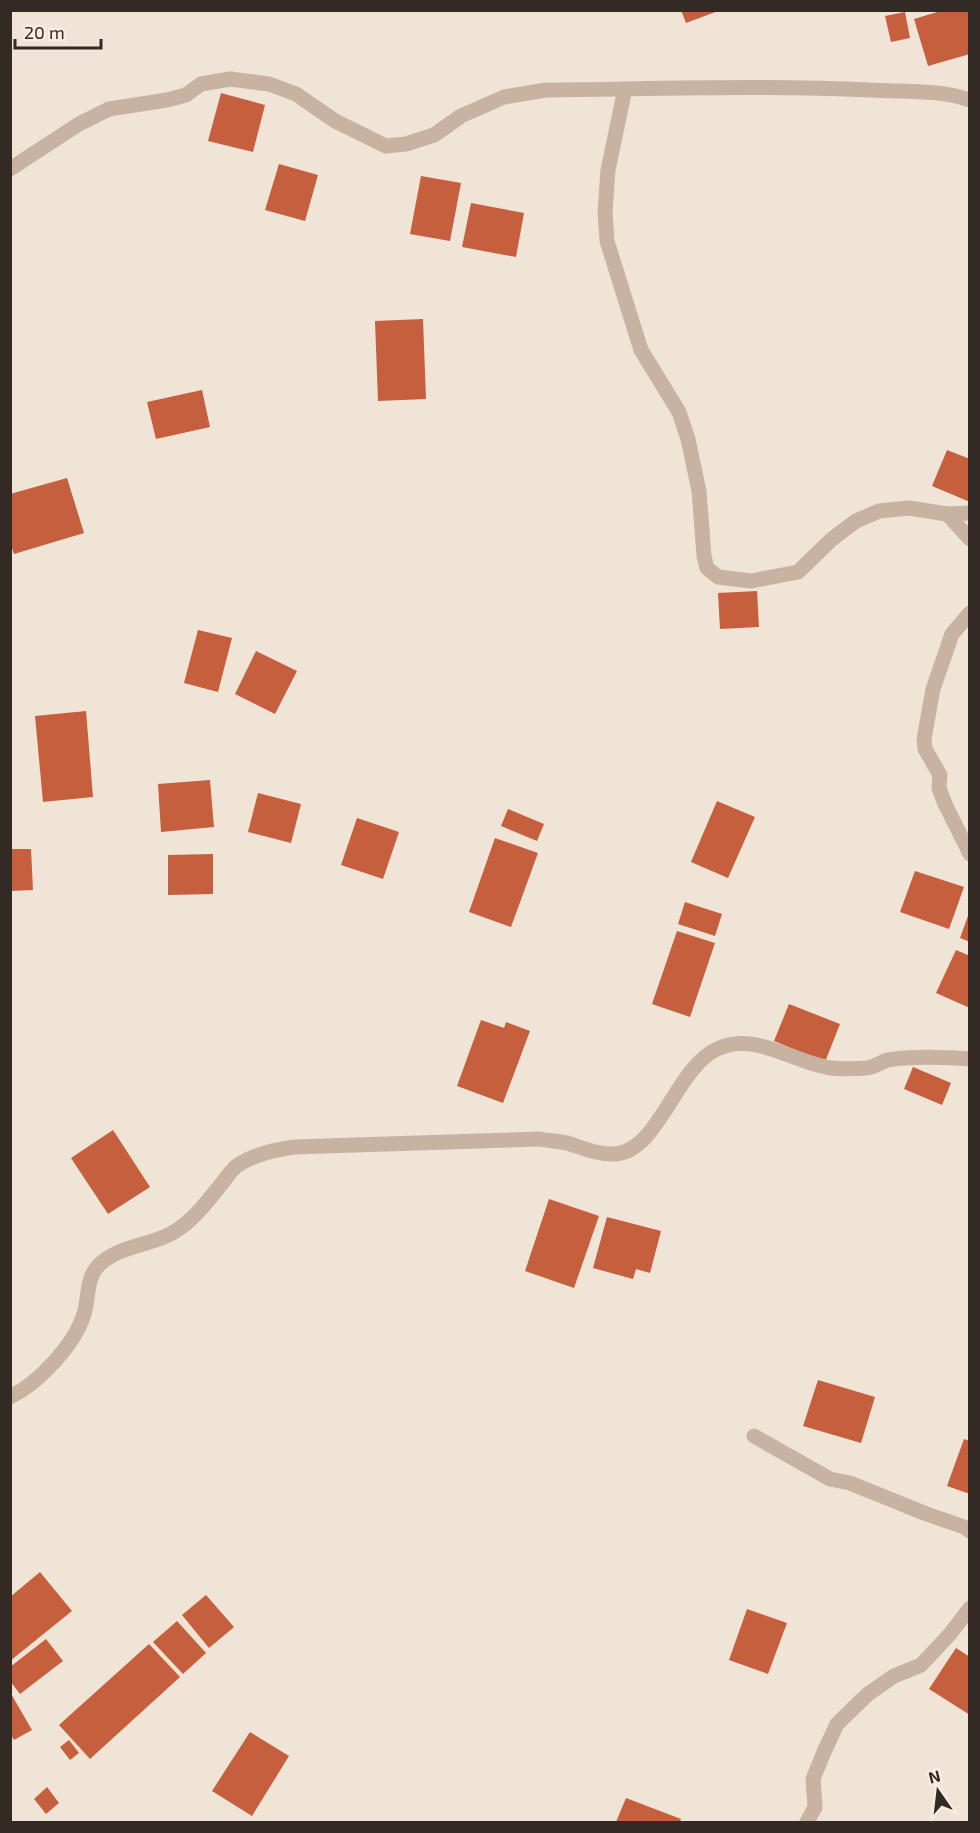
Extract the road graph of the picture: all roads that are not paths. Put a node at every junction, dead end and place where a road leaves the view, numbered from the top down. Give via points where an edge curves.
1 (625, 89) junction
2 (969, 100) edge
3 (10, 169) edge
4 (969, 513) edge
5 (947, 514) junction
6 (969, 539) edge
7 (969, 613) edge
8 (969, 854) edge
9 (969, 1059) edge
10 (10, 1397) edge
11 (754, 1436) dead end
12 (969, 1532) edge
13 (969, 1608) edge
14 (807, 1822) edge

1 - 2 street via 806,87 940,94
1 - 3 street via 546,90 504,97 461,116 434,135 386,146 335,121 296,94 269,84 230,79 201,84 177,98 109,109
1 - 5 street via 608,170 607,241 641,350 679,412 688,439 699,492 707,568 718,577 751,581 798,572 832,538 879,511 909,508
4 - 5 street
5 - 6 street
7 - 8 street via 952,634 933,688 924,739 925,749 940,775 939,788 945,804
9 - 10 street via 887,1060 871,1068 831,1068 746,1042 717,1049 694,1065 640,1143 618,1154 596,1153 540,1139 294,1147 264,1152 237,1166 179,1229 113,1254 97,1267 74,1335 49,1367 23,1391
11 - 12 street via 830,1479 868,1490
13 - 14 street via 921,1665 894,1676 868,1694 837,1724 813,1779 815,1807

